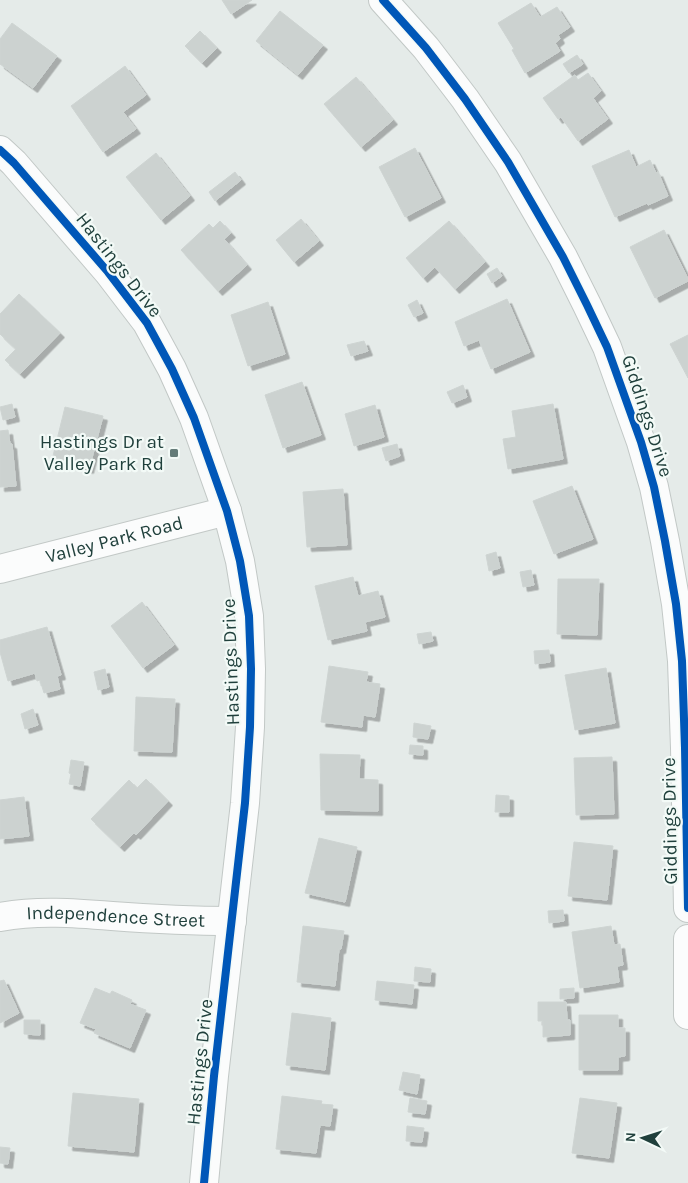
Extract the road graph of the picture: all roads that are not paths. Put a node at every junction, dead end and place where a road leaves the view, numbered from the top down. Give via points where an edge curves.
1 (383, 0) edge
2 (0, 150) edge
3 (227, 511) junction
4 (0, 569) edge
5 (688, 908) edge
6 (0, 917) edge
7 (232, 921) junction
8 (688, 939) edge
9 (688, 1015) edge
10 (204, 1183) edge

1 - 5 street, Giddings Drive via 432,56 508,162 563,257 607,347 641,442 665,541 682,660
2 - 3 street, Hastings Drive via 14,162 108,272 147,324 190,410
3 - 4 street, Valley Park Road
3 - 7 street, Hastings Drive via 249,616 251,669 245,803
6 - 7 street, Independence Street via 69,913
7 - 10 street, Hastings Drive
8 - 9 street

